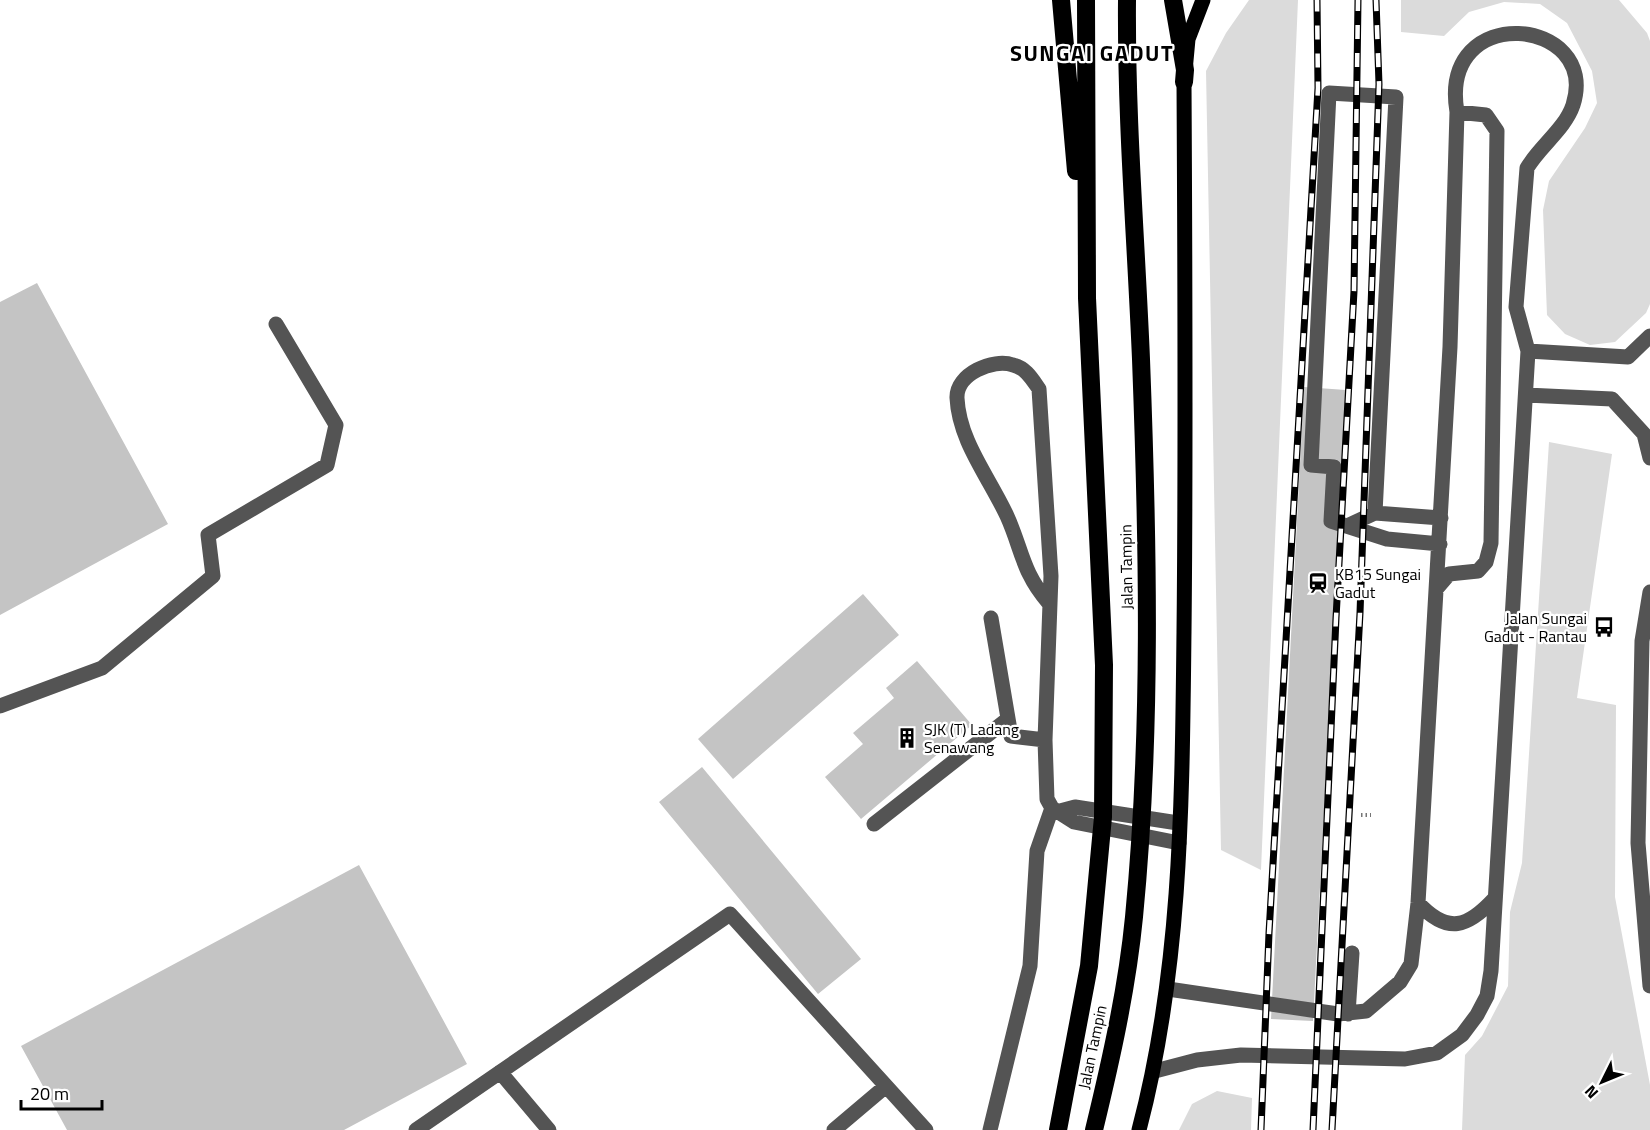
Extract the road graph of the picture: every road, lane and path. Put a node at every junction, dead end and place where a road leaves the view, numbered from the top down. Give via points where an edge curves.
1 (1061, 0) edge
2 (1086, 0) edge
3 (1126, 0) edge
4 (1173, 0) edge
5 (1203, 0) edge
6 (1184, 82) junction
7 (1457, 112) junction
8 (1087, 298) junction
9 (276, 324) dead end
10 (1650, 336) edge
11 (1528, 351) junction
12 (1526, 395) junction
13 (1650, 458) edge
14 (1375, 513) junction
15 (1441, 518) junction
16 (1349, 525) junction
17 (1440, 544) junction
18 (1437, 588) junction
19 (1650, 592) edge
20 (1048, 602) junction
21 (991, 618) dead end
22 (0, 706) edge
23 (1008, 719) junction
24 (1045, 740) junction
25 (1056, 810) junction
26 (1361, 815) dead end
27 (1371, 816) dead end
28 (1178, 823) junction
29 (874, 824) dead end
30 (1179, 843) junction
31 (1494, 899) junction
32 (1418, 903) junction
33 (1352, 953) dead end
34 (1650, 986) edge
35 (1168, 989) junction
36 (1348, 1014) junction
37 (1155, 1071) junction
38 (500, 1072) junction
39 (886, 1086) junction
40 (416, 1130) edge
41 (549, 1130) edge
42 (834, 1130) edge
43 (926, 1130) edge
44 (990, 1130) edge
45 (1058, 1130) edge
46 (1094, 1130) edge
47 (1139, 1130) edge

1 - 8 highway
2 - 8 highway, Jalan Tampin
3 - 46 highway, Jalan Tampin via 1142,421 1144,729 1134,918
4 - 6 highway
5 - 6 main road via 1188,39
6 - 28 main road via 1185,541
7 - 11 street via 1455,77 1459,60 1470,43 1487,31 1506,25 1530,27 1560,45 1571,63 1576,85 1573,105 1527,168 1516,307
7 - 15 street
7 - 18 street via 1486,115 1497,131 1491,543 1486,562 1478,571 1449,574
8 - 45 highway, Jalan Tampin via 1104,665 1103,817 1089,966
9 - 22 street via 336,425 327,465 208,535 213,576 102,668
10 - 11 street via 1628,357
11 - 12 street
12 - 13 street via 1612,399 1644,434
12 - 31 street
14 - 15 street
14 - 16 street
14 - 16 street via 1396,96 1329,93 1311,465 1334,467 1330,521
15 - 17 street
16 - 17 street via 1387,539
17 - 18 street
18 - 32 street
19 - 34 street via 1642,641 1638,843
20 - 20 street via 1032,584 1007,517 961,426 957,394 970,373 993,362 1013,364 1028,373 1039,389 1051,576
20 - 24 street
21 - 23 street
23 - 24 street via 1011,736
23 - 29 street
24 - 25 street via 1045,787 1047,799
25 - 28 street via 1076,807
25 - 30 street via 1074,822
25 - 44 street via 1037,851 1030,966
26 - 27 path
28 - 30 main road
30 - 35 main road
31 - 32 street via 1476,918 1462,924 1429,915
31 - 37 street via 1487,996 1462,1035 1437,1053 1404,1059 1241,1055 1197,1060
32 - 36 street via 1411,964 1389,994 1366,1011
33 - 36 street
35 - 36 street
35 - 37 main road
37 - 47 main road
38 - 39 street via 730,914
38 - 40 street
38 - 41 street
39 - 42 street
39 - 43 street

